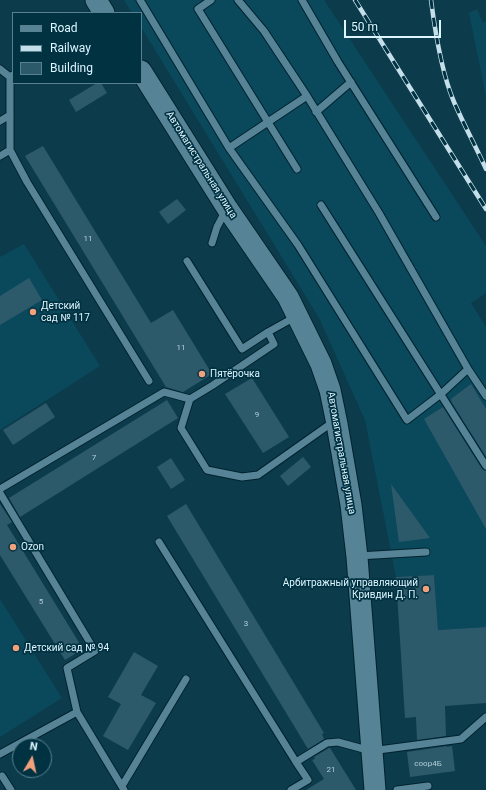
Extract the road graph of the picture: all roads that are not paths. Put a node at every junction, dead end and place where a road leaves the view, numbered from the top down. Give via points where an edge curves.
1 (96, 0) edge
2 (140, 0) edge
3 (211, 0) edge
4 (238, 0) edge
5 (302, 0) edge
6 (103, 12) edge
7 (0, 68) edge
8 (142, 74) edge
9 (12, 76) edge
10 (351, 82) junction
11 (307, 96) junction
12 (316, 112) junction
13 (10, 115) junction
14 (0, 121) edge
15 (268, 122) junction
16 (229, 148) junction
17 (10, 150) junction
18 (0, 156) edge
19 (297, 169) dead end
20 (321, 205) dead end
21 (227, 208) junction
22 (436, 217) dead end
23 (212, 243) dead end
24 (187, 262) dead end
25 (297, 316) junction
26 (268, 332) junction
27 (468, 369) junction
28 (148, 381) dead end
29 (441, 394) junction
30 (486, 396) edge
31 (190, 399) junction
32 (336, 419) junction
33 (486, 466) edge
34 (0, 489) edge
35 (0, 493) edge
36 (159, 542) dead end
37 (426, 552) dead end
38 (357, 556) junction
39 (186, 678) dead end
40 (77, 712) junction
41 (486, 717) edge
42 (371, 751) junction
43 (0, 754) edge
44 (296, 762) junction
45 (2, 776) dead end
46 (428, 786) dead end
47 (123, 788) edge
48 (11, 790) edge
49 (291, 790) edge
50 (375, 790) edge
51 (397, 790) edge

1 - 6 main road
2 - 16 lane
3 - 15 lane via 198,9
4 - 11 lane via 264,31
5 - 10 lane
7 - 9 lane
8 - 21 main road, Автомагистральная улица
9 - 13 lane
10 - 12 lane
10 - 22 lane
11 - 12 lane
11 - 15 lane
12 - 27 lane via 379,213
13 - 14 lane
13 - 17 lane
15 - 16 lane
15 - 19 lane
16 - 29 lane via 298,245 407,420
17 - 18 lane
17 - 28 lane
20 - 29 lane
21 - 23 lane
21 - 25 main road, Автомагистральная улица via 288,298
24 - 26 lane via 242,349
25 - 26 lane
25 - 32 main road, Автомагистральная улица via 321,364
26 - 31 lane via 274,344
27 - 29 lane
27 - 30 lane
29 - 33 lane
31 - 32 lane via 181,428 207,470 242,477 258,475
31 - 34 lane via 164,392
32 - 38 main road, Автомагистральная улица
35 - 40 lane via 95,651 67,668
36 - 44 lane
37 - 38 lane
38 - 42 main road, Автомагистральная улица
39 - 47 lane
40 - 43 lane
40 - 47 lane
41 - 42 lane via 461,739
42 - 44 lane via 338,742 327,743
42 - 50 main road, Автомагистральная улица
44 - 49 lane via 308,780
45 - 48 lane
46 - 51 lane

